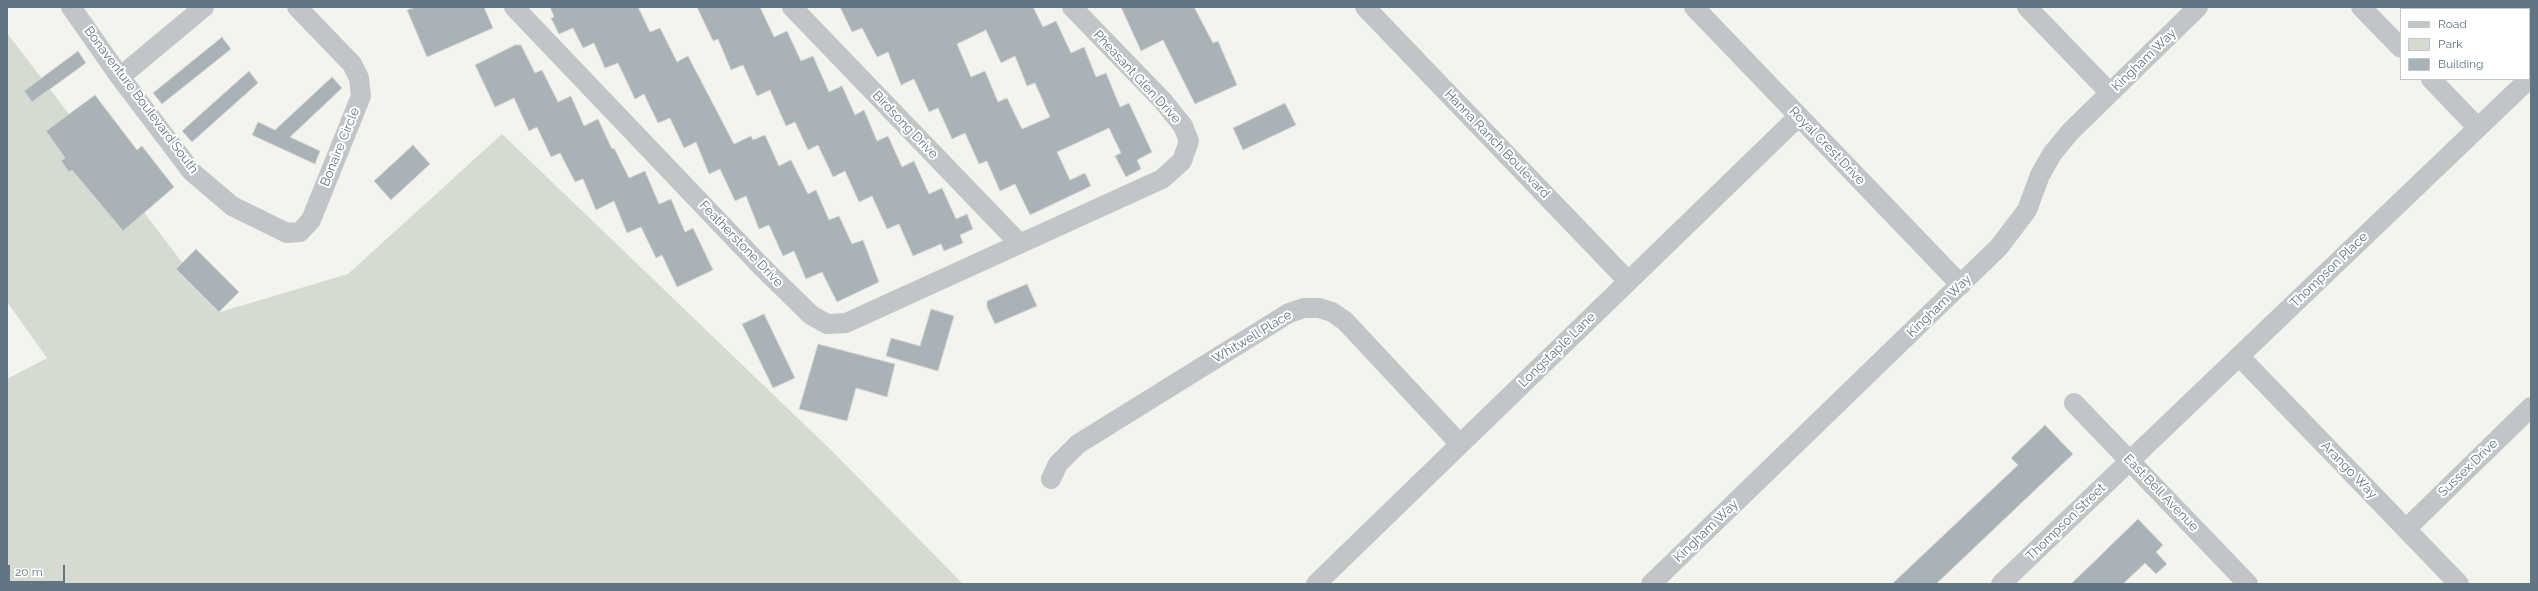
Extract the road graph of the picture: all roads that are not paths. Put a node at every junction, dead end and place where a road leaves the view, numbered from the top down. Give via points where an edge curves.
1 (71, 7) edge
2 (204, 7) edge
3 (297, 7) edge
4 (514, 7) edge
5 (792, 7) edge
6 (1072, 7) edge
7 (1365, 7) edge
8 (1694, 7) edge
9 (2027, 7) edge
10 (2198, 7) edge
11 (2361, 7) edge
12 (2400, 47) edge
13 (120, 78) junction
14 (2432, 80) edge
15 (2528, 80) edge
16 (2110, 93) junction
17 (1799, 116) junction
18 (2478, 128) junction
19 (232, 206) joint
20 (1019, 243) junction
21 (1628, 281) junction
22 (1961, 285) junction
23 (2239, 356) junction
24 (2074, 403) dead end
25 (2531, 407) edge
26 (1460, 444) junction
27 (2130, 460) junction
28 (1051, 479) dead end
29 (2406, 529) junction
30 (1316, 584) edge
31 (1651, 584) edge
32 (2002, 584) edge
33 (2248, 584) edge
34 (2459, 584) edge

1 - 13 street, Bonaventure Boulevard South
2 - 13 street
3 - 19 street, Bonaire Circle via 352,64 360,78 361,96 311,220 300,232 287,233
4 - 20 street, Featherstone Drive via 762,267 811,315 827,324 846,323
5 - 20 street, Birdsong Drive
6 - 20 street, Pheasant Glen Drive via 1163,101 1183,126 1189,141 1182,161 1162,179
7 - 21 street, Hanna Ranch Boulevard
8 - 17 street, Royal Crest Drive
9 - 16 street
10 - 16 street, Kingham Way
11 - 12 street
13 - 19 street, Bonaventure Boulevard South via 192,172
14 - 18 street
15 - 18 street, Thompson Place
16 - 22 street, Kingham Way via 2070,132 2052,154 2040,175 2027,210 2014,229
17 - 21 street, Longstaple Lane
17 - 22 street, Royal Crest Drive
18 - 23 street, Thompson Place
21 - 26 street, Longstaple Lane
22 - 31 street, Kingham Way
23 - 27 street, Thompson Place
23 - 29 street, Arango Way
24 - 27 street, East Bell Avenue
25 - 29 street, Sussex Drive
26 - 28 street, Whitwell Place via 1345,321 1332,312 1319,308 1304,308 1289,313 1078,444 1058,464
26 - 30 street, Longstaple Lane
27 - 32 street, Thompson Street
27 - 33 street, East Bell Avenue
29 - 34 street, Arango Way

